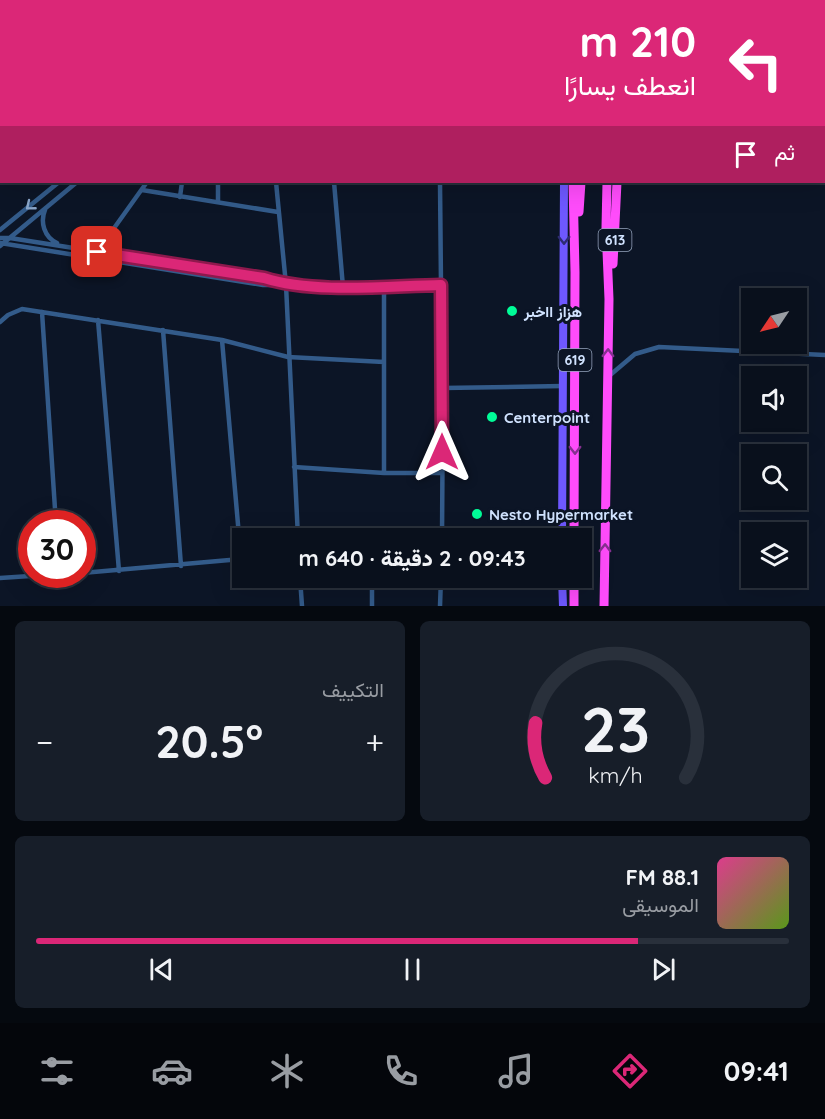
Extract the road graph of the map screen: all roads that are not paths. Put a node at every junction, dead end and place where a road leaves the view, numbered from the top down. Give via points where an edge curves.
1 (58, 183) edge
2 (76, 183) edge
3 (146, 183) edge
4 (182, 183) edge
5 (218, 183) edge
6 (276, 183) edge
7 (334, 183) edge
8 (440, 183) edge
9 (564, 183) edge
10 (573, 183) edge
11 (581, 183) edge
12 (607, 183) edge
13 (618, 183) edge
14 (142, 190) junction
15 (180, 197) junction
16 (218, 202) junction
17 (49, 206) junction
18 (278, 212) junction
19 (0, 230) edge
20 (10, 238) junction
21 (1, 243) edge
22 (62, 246) junction
23 (97, 252) junction
24 (575, 272) junction
25 (286, 285) junction
26 (441, 285) junction
27 (343, 286) junction
28 (384, 286) junction
29 (609, 299) junction
30 (42, 312) junction
31 (98, 320) junction
32 (0, 322) edge
33 (164, 330) junction
34 (222, 340) junction
35 (825, 355) edge
36 (288, 357) junction
37 (384, 362) junction
38 (608, 377) junction
39 (563, 386) junction
40 (442, 388) junction
41 (294, 467) junction
42 (384, 473) junction
43 (442, 473) junction
44 (55, 510) edge
45 (239, 528) edge
46 (297, 528) edge
47 (442, 528) edge
48 (562, 528) edge
49 (574, 528) edge
50 (232, 561) edge
51 (181, 566) junction
52 (119, 571) junction
53 (96, 572) edge
54 (18, 577) edge
55 (0, 578) edge
56 (301, 588) edge
57 (372, 588) edge
58 (441, 588) edge
59 (562, 588) edge
60 (574, 588) edge
61 (302, 606) edge
62 (372, 606) edge
63 (440, 606) edge
64 (563, 606) edge
65 (574, 606) edge
66 (604, 606) edge

1 -> 19 street
2 - 17 street
3 - 14 street
4 - 15 street
5 - 16 street
6 - 18 street
7 - 27 street
8 - 26 street
9 -> 39 main road
10 - 24 highway, 619
11 - 24 highway
12 - 29 highway, 619
13 - 29 highway, 613
14 - 15 street
14 - 23 street
15 - 16 street
16 - 18 street
17 - 20 street
17 - 22 street via 42,220 46,233
18 - 25 street
20 - 21 street
20 - 22 street
21 - 25 street via 262,285
22 - 23 street
23 - 25 street via 264,278
24 -> 49 highway, 619
25 - 27 street
25 - 36 street
26 - 28 street
26 - 40 street
27 - 28 street
28 - 37 street
38 -> 29 highway, 619
30 - 31 street
30 - 32 street via 22,309
30 - 44 street
31 - 33 street
31 - 52 street
33 - 34 street
33 - 51 street
34 - 36 street
34 - 45 street
35 - 38 street via 659,347 635,354
36 - 37 street
36 - 41 street
37 - 42 street
66 -> 38 highway, 619
39 - 40 street
39 - 48 main road
40 - 43 street
41 - 42 street
41 - 46 street
42 - 43 street
43 - 47 street
50 - 51 street
51 - 52 street
52 - 53 street
54 - 55 street
56 - 61 street
57 - 62 street
58 - 63 street
59 - 64 main road
60 - 65 highway

